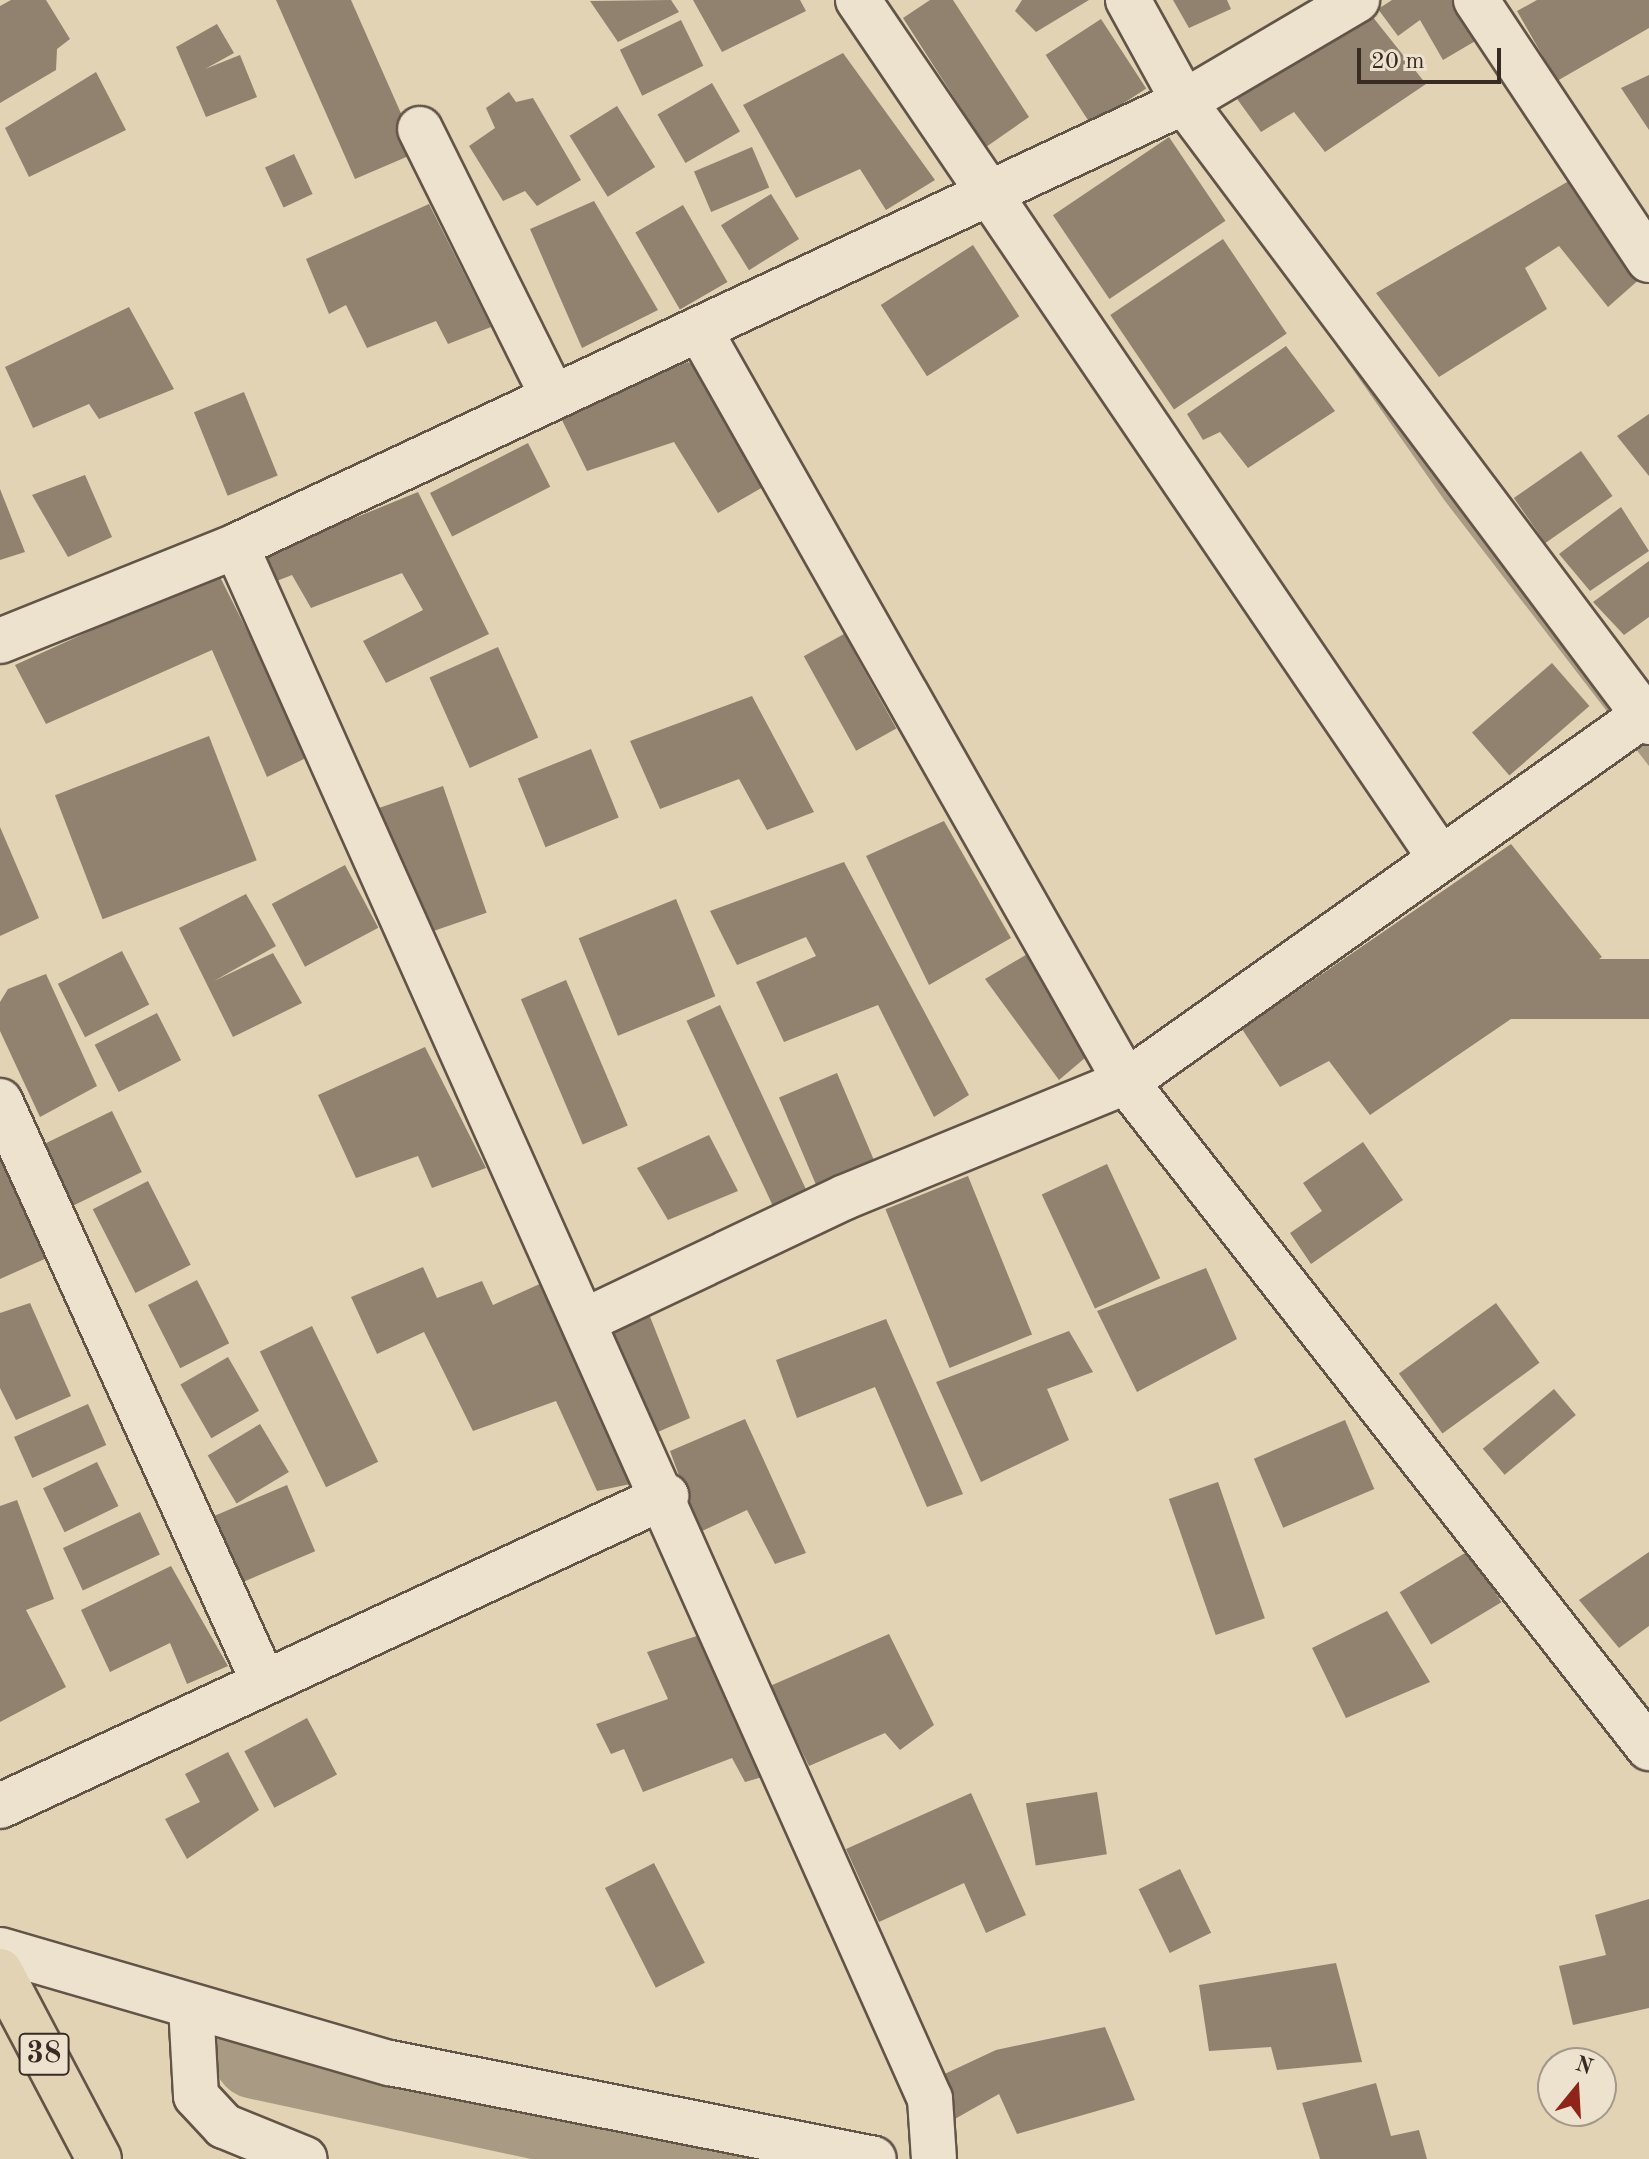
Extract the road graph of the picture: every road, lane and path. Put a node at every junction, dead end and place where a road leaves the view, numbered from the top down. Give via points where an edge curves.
1 (858, 0) edge
2 (1128, 0) edge
3 (1357, 0) edge
4 (1476, 0) edge
5 (1184, 102) junction
6 (420, 129) dead end
7 (990, 193) junction
8 (1649, 260) edge
9 (699, 329) junction
10 (553, 397) junction
11 (236, 546) junction
12 (0, 641) edge
13 (1646, 718) edge
14 (1441, 859) junction
15 (1126, 1082) junction
16 (0, 1101) edge
17 (586, 1320) junction
18 (666, 1496) junction
19 (264, 1683) junction
20 (1649, 1748) edge
21 (0, 1806) edge
22 (0, 1950) edge
23 (0, 1971) edge
24 (191, 2006) junction
25 (94, 2148) edge
26 (305, 2159) edge
27 (874, 2159) edge
28 (934, 2159) edge

1 - 7 street
2 - 5 street
3 - 5 street
4 - 8 street
5 - 7 street
5 - 13 street
6 - 10 street
7 - 9 street
7 - 14 street
9 - 10 street
9 - 15 street
10 - 11 street
11 - 12 street
11 - 17 street
13 - 14 street
14 - 15 street
15 - 17 street via 845,1197
15 - 20 street
16 - 19 street
17 - 18 street
18 - 19 street
18 - 28 street via 930,2099
19 - 21 street
22 - 24 street
23 - 25 main road, 38
24 - 26 street via 196,2096 224,2126
24 - 27 street via 390,2063

